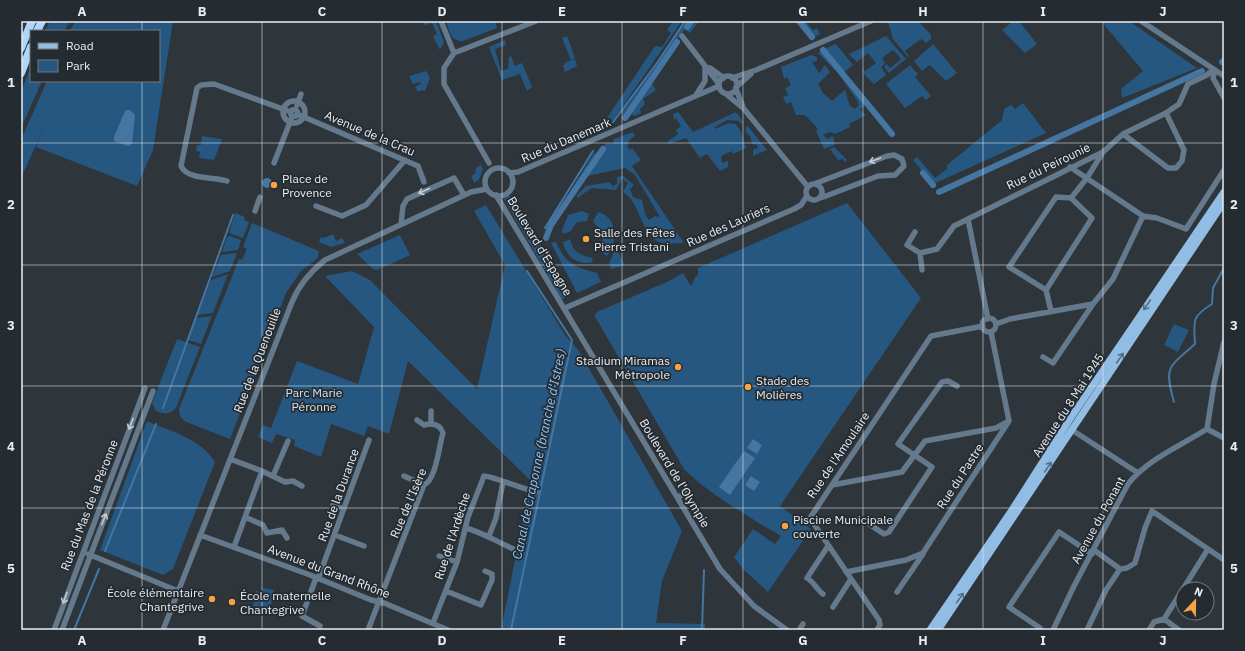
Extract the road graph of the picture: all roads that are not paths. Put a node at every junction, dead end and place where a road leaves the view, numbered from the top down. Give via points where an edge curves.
1 (32, 21) edge
2 (42, 21) edge
3 (441, 21) edge
4 (536, 21) edge
5 (871, 21) edge
6 (1141, 21) edge
7 (38, 30) edge
8 (682, 36) dead end
9 (21, 48) edge
10 (30, 50) edge
11 (454, 53) junction
12 (704, 62) junction
13 (756, 70) junction
14 (1214, 70) junction
15 (21, 73) edge
16 (1224, 76) edge
17 (724, 78) junction
18 (732, 78) junction
19 (719, 85) junction
20 (736, 88) junction
21 (707, 91) junction
22 (725, 93) junction
23 (302, 94) dead end
24 (694, 97) junction
25 (1224, 98) edge
26 (298, 102) junction
27 (284, 108) junction
28 (744, 109) junction
29 (1166, 113) junction
30 (293, 115) junction
31 (304, 117) junction
32 (1123, 134) junction
33 (1103, 152) junction
34 (405, 160) junction
35 (274, 163) dead end
36 (489, 163) junction
37 (1070, 167) junction
38 (501, 168) junction
39 (1224, 170) edge
40 (518, 172) junction
41 (509, 173) junction
42 (486, 178) junction
43 (1088, 178) junction
44 (227, 181) dead end
45 (513, 181) junction
46 (424, 182) dead end
47 (814, 184) junction
48 (808, 187) junction
49 (487, 189) junction
50 (475, 190) junction
51 (1224, 192) edge
52 (464, 195) junction
53 (499, 195) junction
54 (807, 196) junction
55 (260, 198) dead end
56 (818, 198) junction
57 (1071, 198) junction
58 (1224, 202) edge
59 (316, 206) dead end
60 (255, 211) dead end
61 (1143, 216) junction
62 (968, 219) junction
63 (401, 224) junction
64 (915, 232) dead end
65 (920, 253) junction
66 (922, 270) dead end
67 (1046, 290) junction
68 (1093, 304) junction
69 (565, 308) junction
70 (1051, 311) junction
71 (988, 319) junction
72 (996, 324) junction
73 (983, 326) junction
74 (991, 332) junction
75 (1224, 342) edge
76 (1043, 356) dead end
77 (957, 386) dead end
78 (145, 388) dead end
79 (153, 391) dead end
80 (431, 411) dead end
81 (417, 420) dead end
82 (1009, 421) junction
83 (431, 423) junction
84 (1207, 429) junction
85 (1072, 430) junction
86 (1224, 438) edge
87 (369, 440) dead end
88 (288, 441) dead end
89 (914, 454) junction
90 (230, 459) junction
91 (262, 471) junction
92 (1138, 473) junction
93 (273, 476) junction
94 (404, 476) dead end
95 (503, 482) junction
96 (832, 484) junction
97 (424, 485) junction
98 (302, 486) dead end
99 (687, 490) dead end
100 (536, 492) dead end
101 (678, 498) junction
102 (333, 505) dead end
103 (344, 510) junction
104 (245, 517) junction
105 (869, 524) dead end
106 (466, 528) junction
107 (200, 535) junction
108 (336, 535) junction
109 (489, 536) junction
110 (287, 538) dead end
111 (364, 546) dead end
112 (828, 546) junction
113 (234, 547) junction
114 (1208, 549) junction
115 (516, 550) dead end
116 (83, 552) junction
117 (1093, 552) junction
118 (923, 553) junction
119 (90, 555) junction
120 (439, 556) dead end
121 (1224, 560) edge
122 (457, 562) junction
123 (1120, 569) junction
124 (485, 571) dead end
125 (846, 572) junction
126 (317, 579) junction
127 (851, 579) junction
128 (1188, 581) edge
129 (178, 591) junction
130 (446, 591) junction
131 (897, 592) dead end
132 (823, 594) dead end
133 (380, 602) junction
134 (1175, 602) edge
135 (833, 607) dead end
136 (1164, 619) junction
137 (803, 624) dead end
138 (320, 626) dead end
139 (435, 626) edge
140 (1040, 628) dead end
141 (54, 630) edge
142 (62, 630) edge
143 (163, 630) edge
144 (368, 630) edge
145 (448, 630) edge
146 (787, 630) edge
147 (799, 630) edge
148 (877, 630) edge
149 (930, 630) edge
150 (938, 630) edge
151 (1053, 630) edge
152 (1087, 630) edge
153 (1149, 630) edge
154 (1179, 630) edge

1 - 9 highway
2 - 7 highway
3 - 11 street
4 - 11 street
5 - 13 street
6 - 14 street
8 - 12 street
10 - 15 highway
11 - 36 street via 444,68 444,84
12 - 17 street
12 - 19 street
12 - 24 street via 705,80
13 - 18 street
13 - 20 street
14 - 16 street
14 - 25 street via 1213,78
14 - 29 street, Rue du Peirounie via 1188,84 1179,104
17 - 18 street
17 - 19 street
18 - 20 street via 736,82
19 - 21 street, Rue du Danemark
19 - 22 street
20 - 22 street via 731,94
20 - 28 street
21 - 22 street
21 - 24 street, Rue du Danemark
22 - 28 street
23 - 26 street
24 - 40 street, Rue du Danemark
26 - 27 street via 288,103
26 - 30 street
26 - 31 street via 304,107
27 - 30 street, Avenue de la Crau
27 - 30 street via 283,115
27 - 44 street, Avenue de la Crau via 214,84 201,85 195,92 181,166 184,170 204,178
28 - 48 street
29 - 32 street, Rue du Peirounie
29 - 32 street via 1184,150 1182,161 1176,168 1168,168
30 - 31 street, Avenue de la Crau
30 - 31 street via 298,123
30 - 35 street
31 - 34 street, Avenue de la Crau
32 - 33 street, Rue du Peirounie
33 - 37 street, Rue du Peirounie
33 - 43 street
34 - 46 street, Avenue de la Crau via 418,166
34 - 59 street via 366,205 342,216
36 - 38 street
36 - 42 street
37 - 43 street
37 - 62 street, Rue du Peirounie
38 - 41 street
38 - 42 street via 493,169
39 - 61 street via 1186,229 1157,218
40 - 41 street, Rue du Danemark
40 - 45 street, Rue du Danemark
41 - 45 street
42 - 49 street
42 - 50 street, Rue de la Quenouille
43 - 57 street
43 - 61 street
45 - 53 street via 510,189
47 - 48 street
47 - 56 street via 821,191
56 -> 47 street via 878,176 895,175 904,166 902,159 894,154
48 - 54 street
49 - 50 street, Rue de la Quenouille
49 - 53 street
50 - 52 street, Rue de la Quenouille
51 -> 149 main road, Avenue du 8 Mai 1945
52 - 63 street, Rue de la Quenouille
52 -> 63 street via 454,178 407,199 403,206
53 - 69 street, Boulevard d'Espagne via 501,204
54 - 56 street
54 - 69 street, Rue des Lauriers via 801,205 794,209
55 - 60 street
57 - 67 street via 1092,218
57 - 67 street via 1056,197 1009,267
85 -> 58 main road, Avenue du 8 Mai 1945
61 - 68 street via 1113,279
62 - 65 street, Rue du Peirounie via 954,226 937,249
62 - 71 street
63 - 90 street, Rue de la Quenouille via 325,260 302,282
64 - 65 street via 907,245
65 - 66 street
67 - 70 street
68 - 70 street
68 - 76 street via 1053,363
69 - 101 street, Boulevard de l'Olympie
70 - 72 street
71 - 72 street via 994,320
71 - 73 street via 984,321
72 - 74 street via 996,328
73 - 74 street via 987,332
73 - 96 street, Rue de l'Amoulaire via 931,336
74 - 82 street
75 - 84 street
77 - 89 street via 948,381 942,382 898,444
78 -> 116 street, Rue du Mas de la Péronne
119 -> 79 street, Rue du Mas de la Péronne
80 - 83 street
81 - 83 street via 424,425
82 - 89 street via 996,428 924,441
82 - 118 street, Rue du Pastre
83 - 97 street, Rue de l'Isère via 439,427 442,433 433,477
84 - 86 street
84 - 92 street, Avenue du Ponant via 1149,463
85 - 92 street
150 -> 85 main road, Avenue du 8 Mai 1945
87 - 103 street, Rue de la Durance
88 - 93 street
89 - 96 street via 902,472
89 - 105 street via 932,467 889,532 884,534
90 - 91 street
90 - 107 street, Rue de la Quenouille
91 - 93 street
91 - 104 street
92 - 117 street, Avenue du Ponant via 1128,484
93 - 98 street
94 - 97 street
95 - 100 street
95 - 106 street, Rue de l'Ardèche via 489,475 484,476
95 - 109 street via 496,518
96 - 112 street, Rue de l'Amoulaire via 810,520
97 - 133 street, Rue de l'Isère
99 - 101 street
101 - 146 street, Boulevard de l'Olympie via 725,576 754,606
102 - 103 street
103 - 108 street, Rue de la Durance
104 - 110 street via 263,525 267,533 282,530
104 - 113 street
106 - 109 street
106 - 122 street, Rue de l'Ardèche
107 - 113 street, Avenue du Grand Rhône
107 - 129 street, Rue de la Quenouille
108 - 111 street
108 - 126 street, Rue de la Durance
109 - 115 street via 493,541
112 - 125 street, Rue de l'Amoulaire
112 - 132 street via 807,578 815,583
113 - 126 street, Avenue du Grand Rhône
114 - 121 street
114 - 123 street via 1152,511 1135,564
114 - 128 street
116 - 119 street
116 -> 141 street, Rue du Mas de la Péronne
117 - 123 street
117 - 140 street via 1059,532 1009,607
117 - 151 street, Avenue du Ponant
118 - 125 street via 906,560
118 - 131 street, Rue du Pastre
119 - 129 street
119 - 142 street, Rue du Mas de la Péronne
120 - 122 street
122 - 130 street, Rue de l'Ardèche
123 - 152 street via 1106,590
124 - 130 street via 492,574 492,577 481,604
125 - 127 street, Rue de l'Amoulaire
126 - 133 street, Avenue du Grand Rhône
126 - 138 street, Rue de la Durance via 302,616
127 - 135 street
127 - 148 street, Rue de l'Amoulaire via 879,620
129 - 143 street, Rue de la Quenouille
130 - 139 street, Rue de l'Ardèche
133 - 139 street, Avenue du Grand Rhône
133 - 144 street, Rue de l'Isère
134 - 136 street
136 - 153 street via 1154,622
136 - 154 street
137 - 147 street
139 - 145 street, Avenue du Grand Rhône

